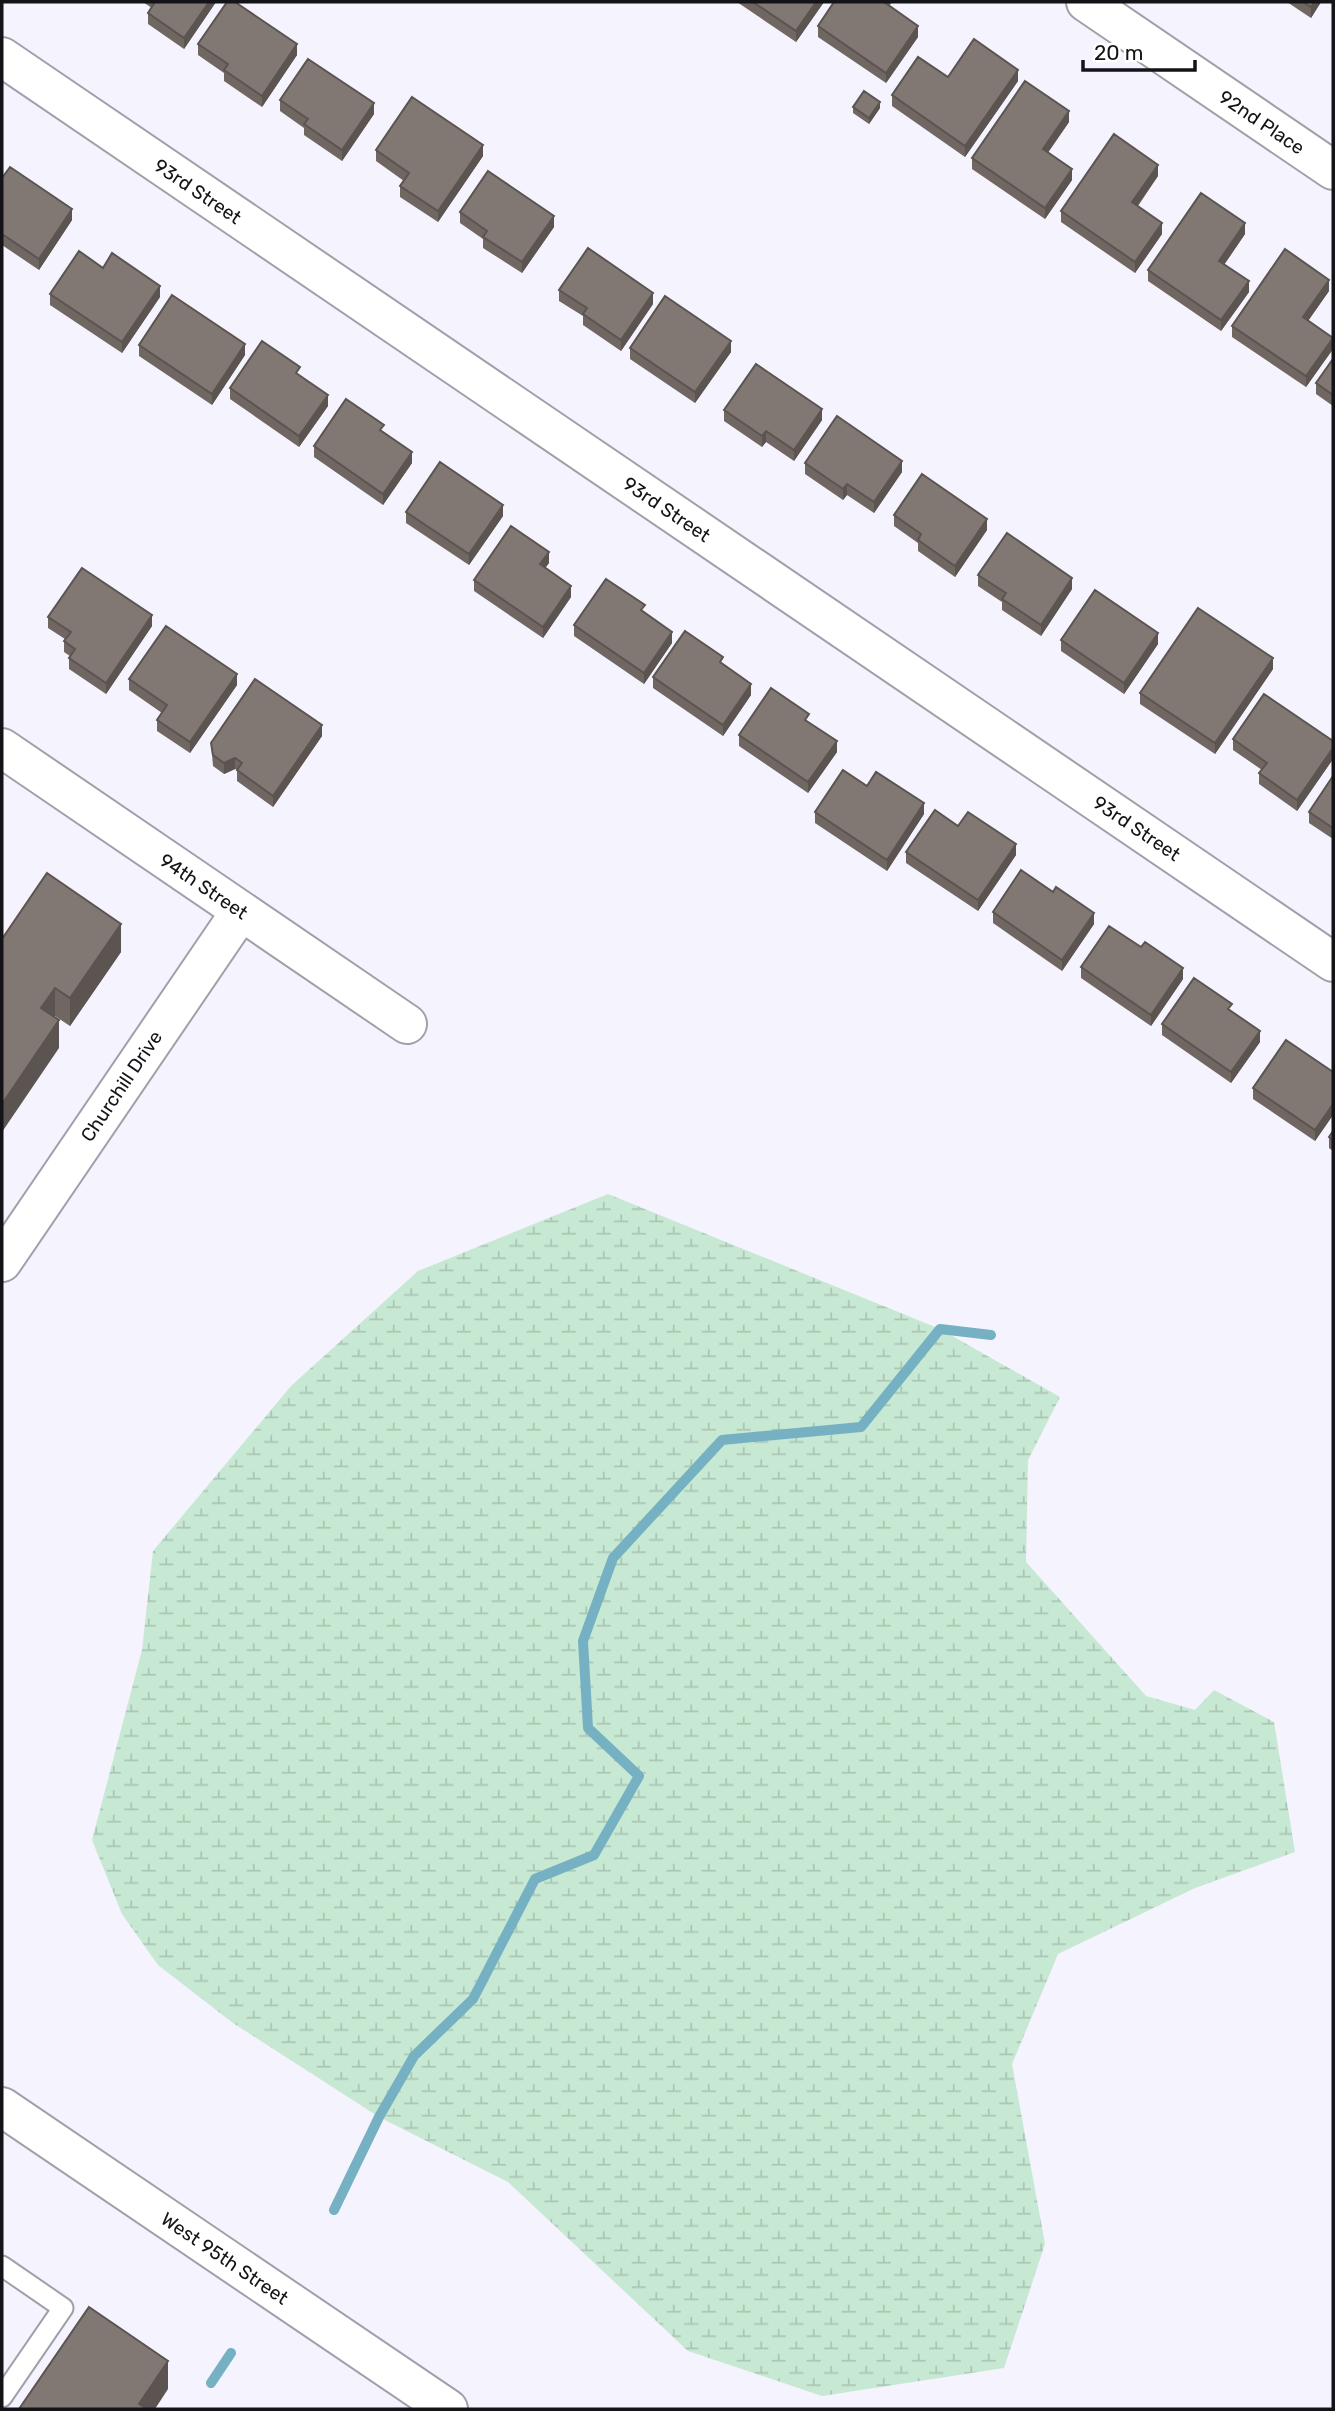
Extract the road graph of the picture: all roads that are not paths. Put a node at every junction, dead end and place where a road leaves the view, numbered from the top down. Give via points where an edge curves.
1 (1086, 2) edge
2 (2, 57) edge
3 (1333, 170) edge
4 (2, 748) edge
5 (241, 911) junction
6 (1333, 962) edge
7 (407, 1024) dead end
8 (2, 1262) edge
9 (2, 2107) edge
10 (2, 2266) edge
11 (2, 2397) edge
12 (448, 2409) edge

1 - 3 street, 92nd Place
2 - 6 street, 93rd Street
4 - 5 street, 94th Street
5 - 7 street, 94th Street
5 - 8 street, Churchill Drive
9 - 12 street, West 95th Street
10 - 11 lane via 63,2308

